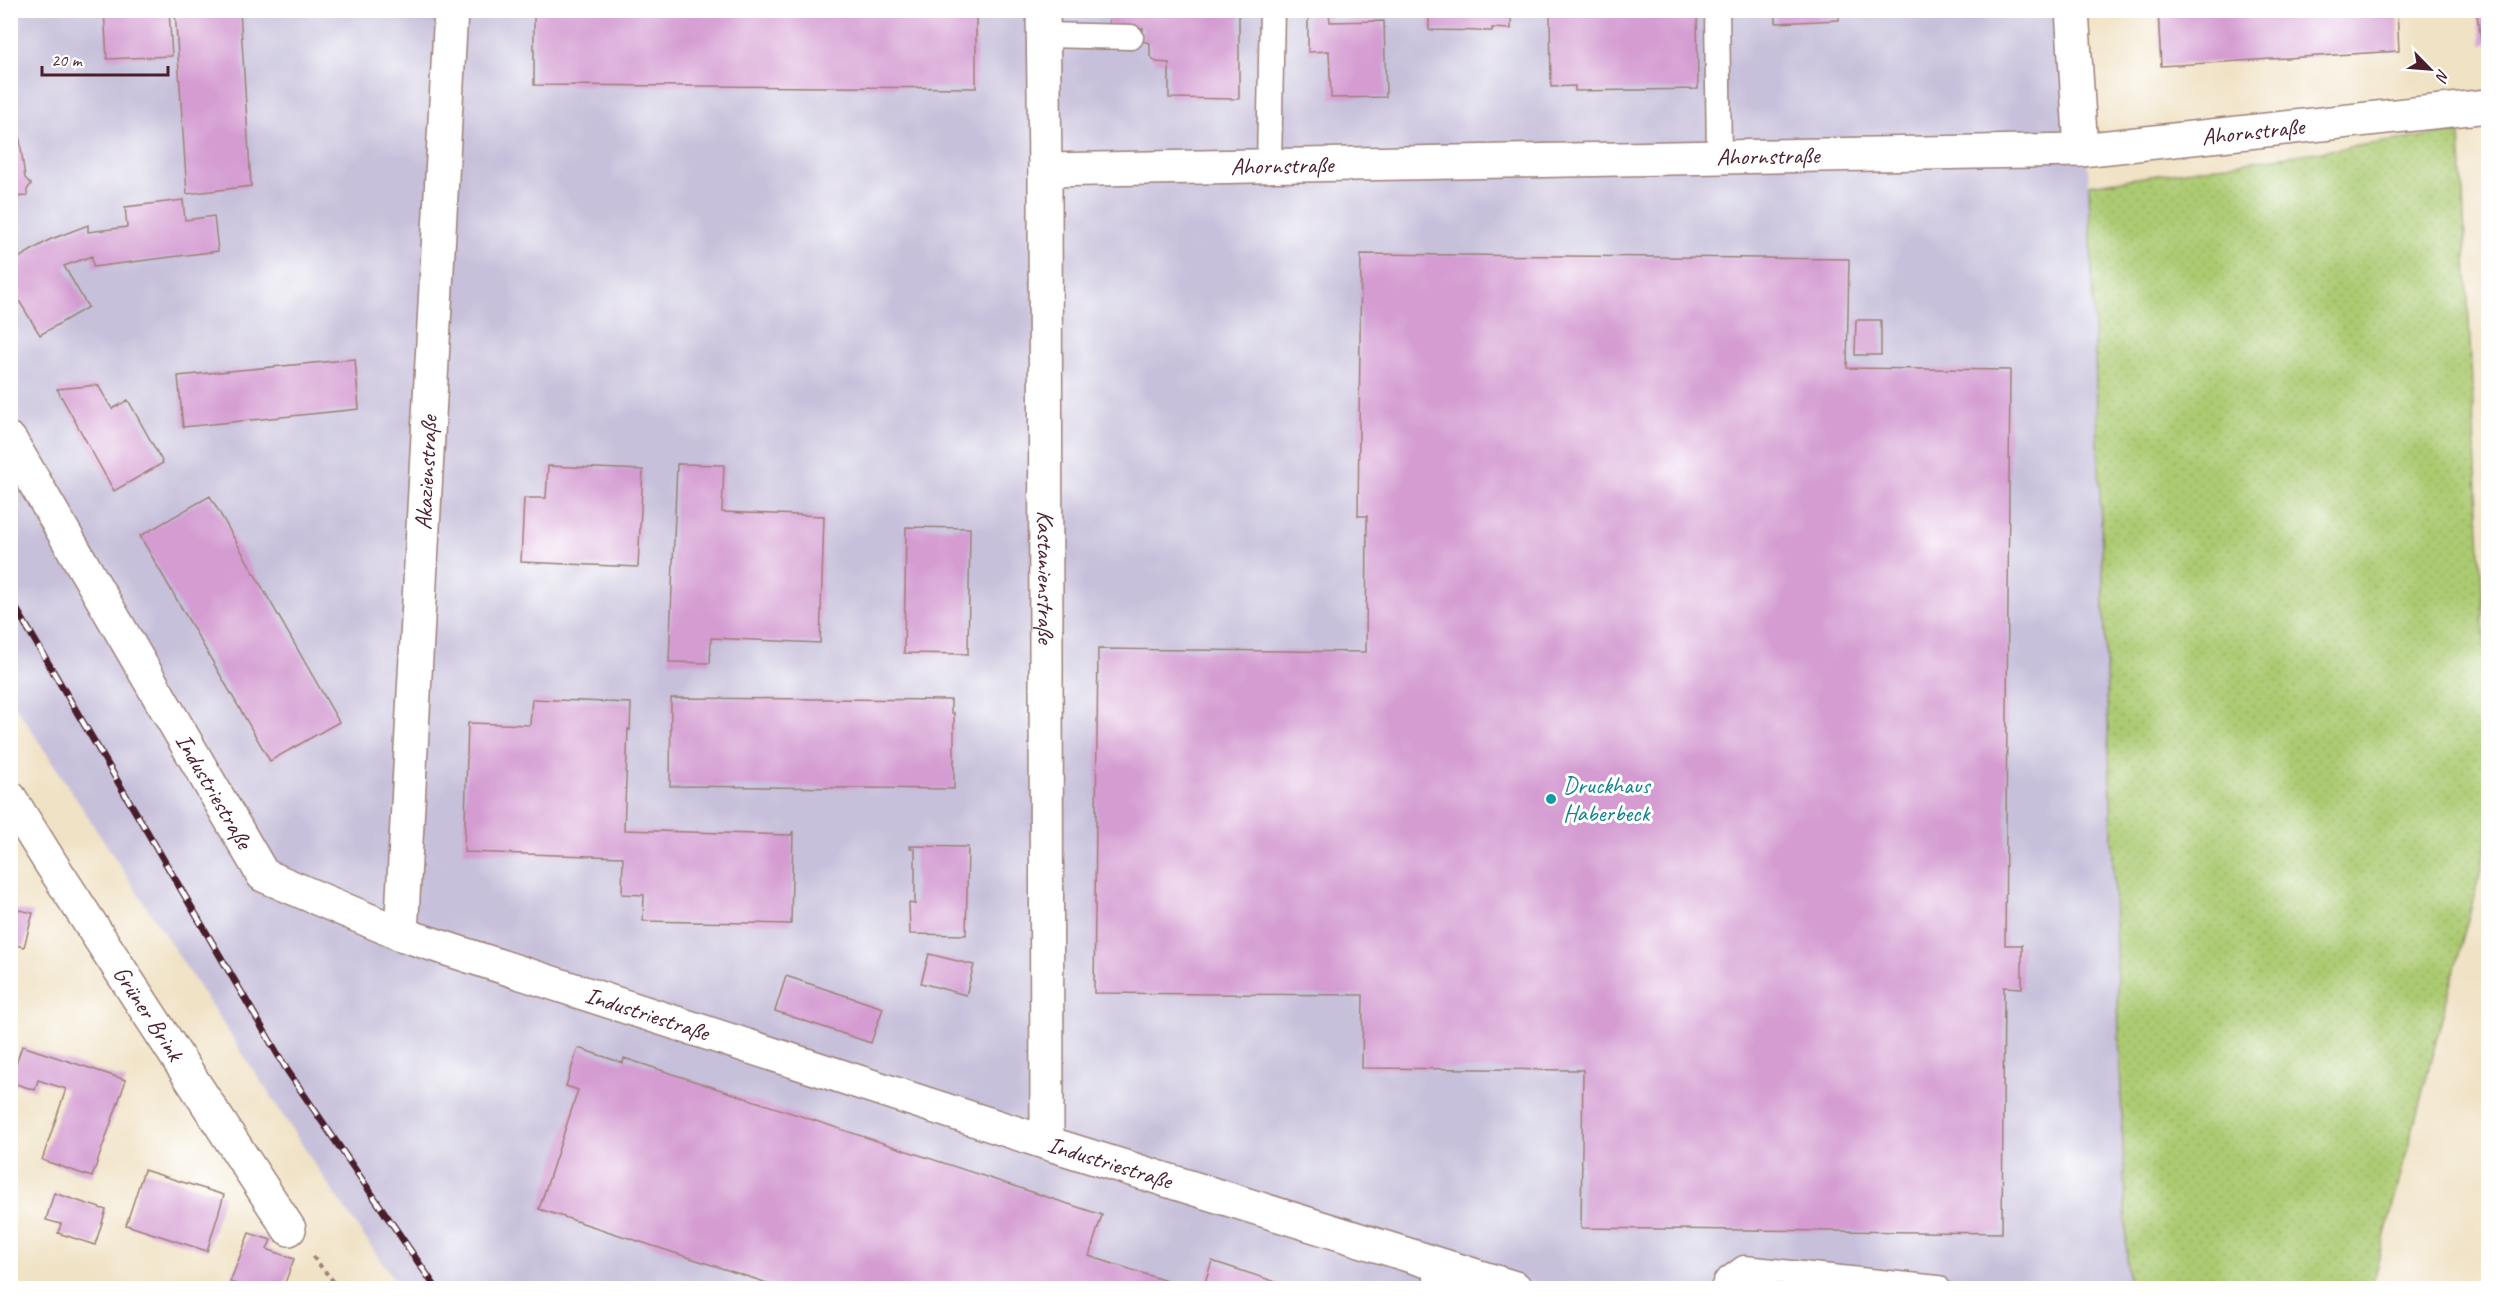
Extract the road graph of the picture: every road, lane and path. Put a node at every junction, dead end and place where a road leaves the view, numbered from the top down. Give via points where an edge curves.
1 (451, 10) edge
2 (1272, 10) edge
3 (1717, 10) edge
4 (2072, 10) edge
5 (1043, 23) edge
6 (1131, 38) dead end
7 (2488, 106) edge
8 (2081, 150) junction
9 (1719, 157) junction
10 (1269, 166) junction
11 (1045, 170) junction
12 (10, 440) edge
13 (2488, 797) edge
14 (10, 798) edge
15 (2485, 805) dead end
16 (401, 934) junction
17 (1047, 1143) junction
18 (289, 1229) dead end
19 (1437, 1277) edge
20 (1515, 1288) edge
21 (1724, 1288) edge
22 (1938, 1288) edge

1 - 16 street, Akazienstraße
2 - 10 lane
3 - 9 lane
4 - 8 street
5 - 6 lane
5 - 11 street, Kastanienstraße
7 - 8 street, Ahornstraße
8 - 9 street, Ahornstraße
9 - 10 street, Ahornstraße
10 - 11 street, Ahornstraße
11 - 17 street, Kastanienstraße
12 - 16 street, Industriestraße via 263,874
13 - 15 path
14 - 18 street, Grüner Brink
16 - 17 street, Industriestraße
17 - 19 street, Industriestraße
19 - 20 street, Industriestraße
21 - 22 lane via 1726,1281 1744,1268

